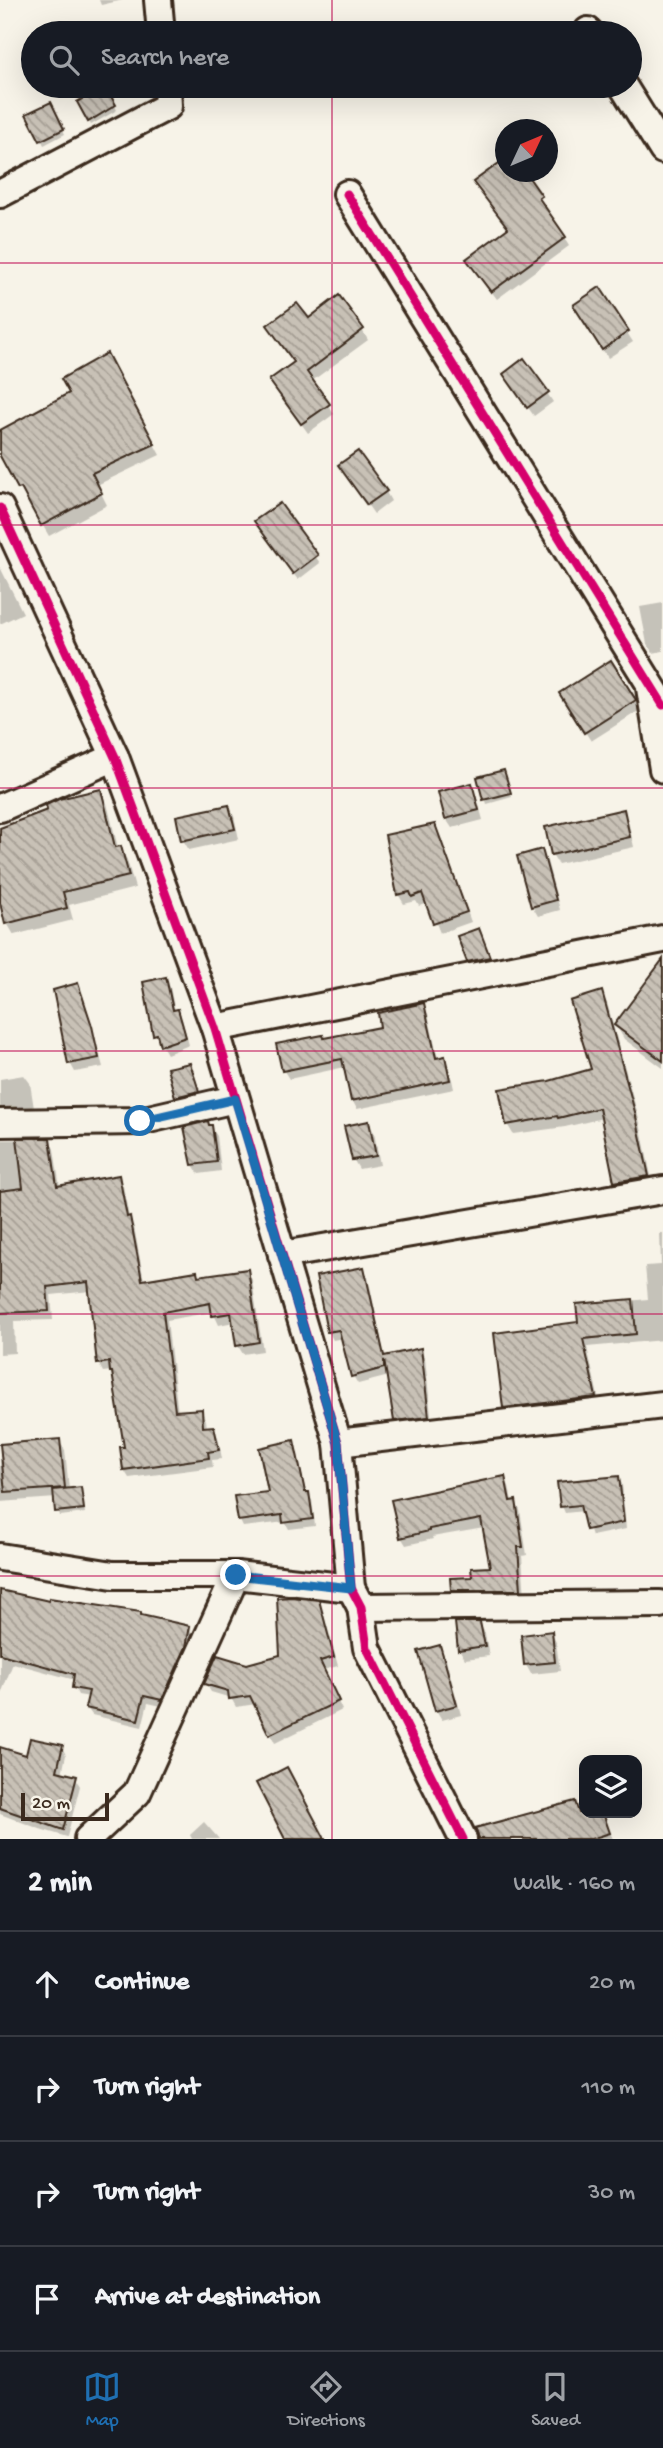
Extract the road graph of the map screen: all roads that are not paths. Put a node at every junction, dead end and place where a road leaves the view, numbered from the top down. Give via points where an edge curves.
1 (158, 0) edge
2 (161, 21) edge
3 (168, 98) edge
4 (630, 98) edge
5 (663, 150) edge
6 (0, 194) edge
7 (347, 194) dead end
8 (0, 508) edge
9 (657, 696) edge
10 (115, 757) junction
11 (663, 769) edge
12 (0, 808) edge
13 (663, 939) edge
14 (215, 1028) junction
15 (235, 1099) junction
16 (0, 1123) edge
17 (663, 1190) edge
18 (282, 1255) junction
19 (663, 1405) edge
20 (338, 1443) junction
21 (0, 1557) edge
22 (236, 1575) junction
23 (356, 1597) junction
24 (660, 1604) dead end
25 (88, 1839) edge
26 (463, 1839) edge

1 - 2 street
3 - 6 street via 169,106
4 - 5 street
7 - 9 street
8 - 10 street
9 - 11 street
10 - 12 street
10 - 14 street
13 - 14 street
14 - 15 street
15 - 16 street via 140,1121
15 - 18 street
17 - 18 street
18 - 20 street
19 - 20 street
20 - 23 street
21 - 22 street via 113,1575
22 - 23 street
22 - 25 street via 137,1793
23 - 24 street
23 - 26 street via 367,1648

